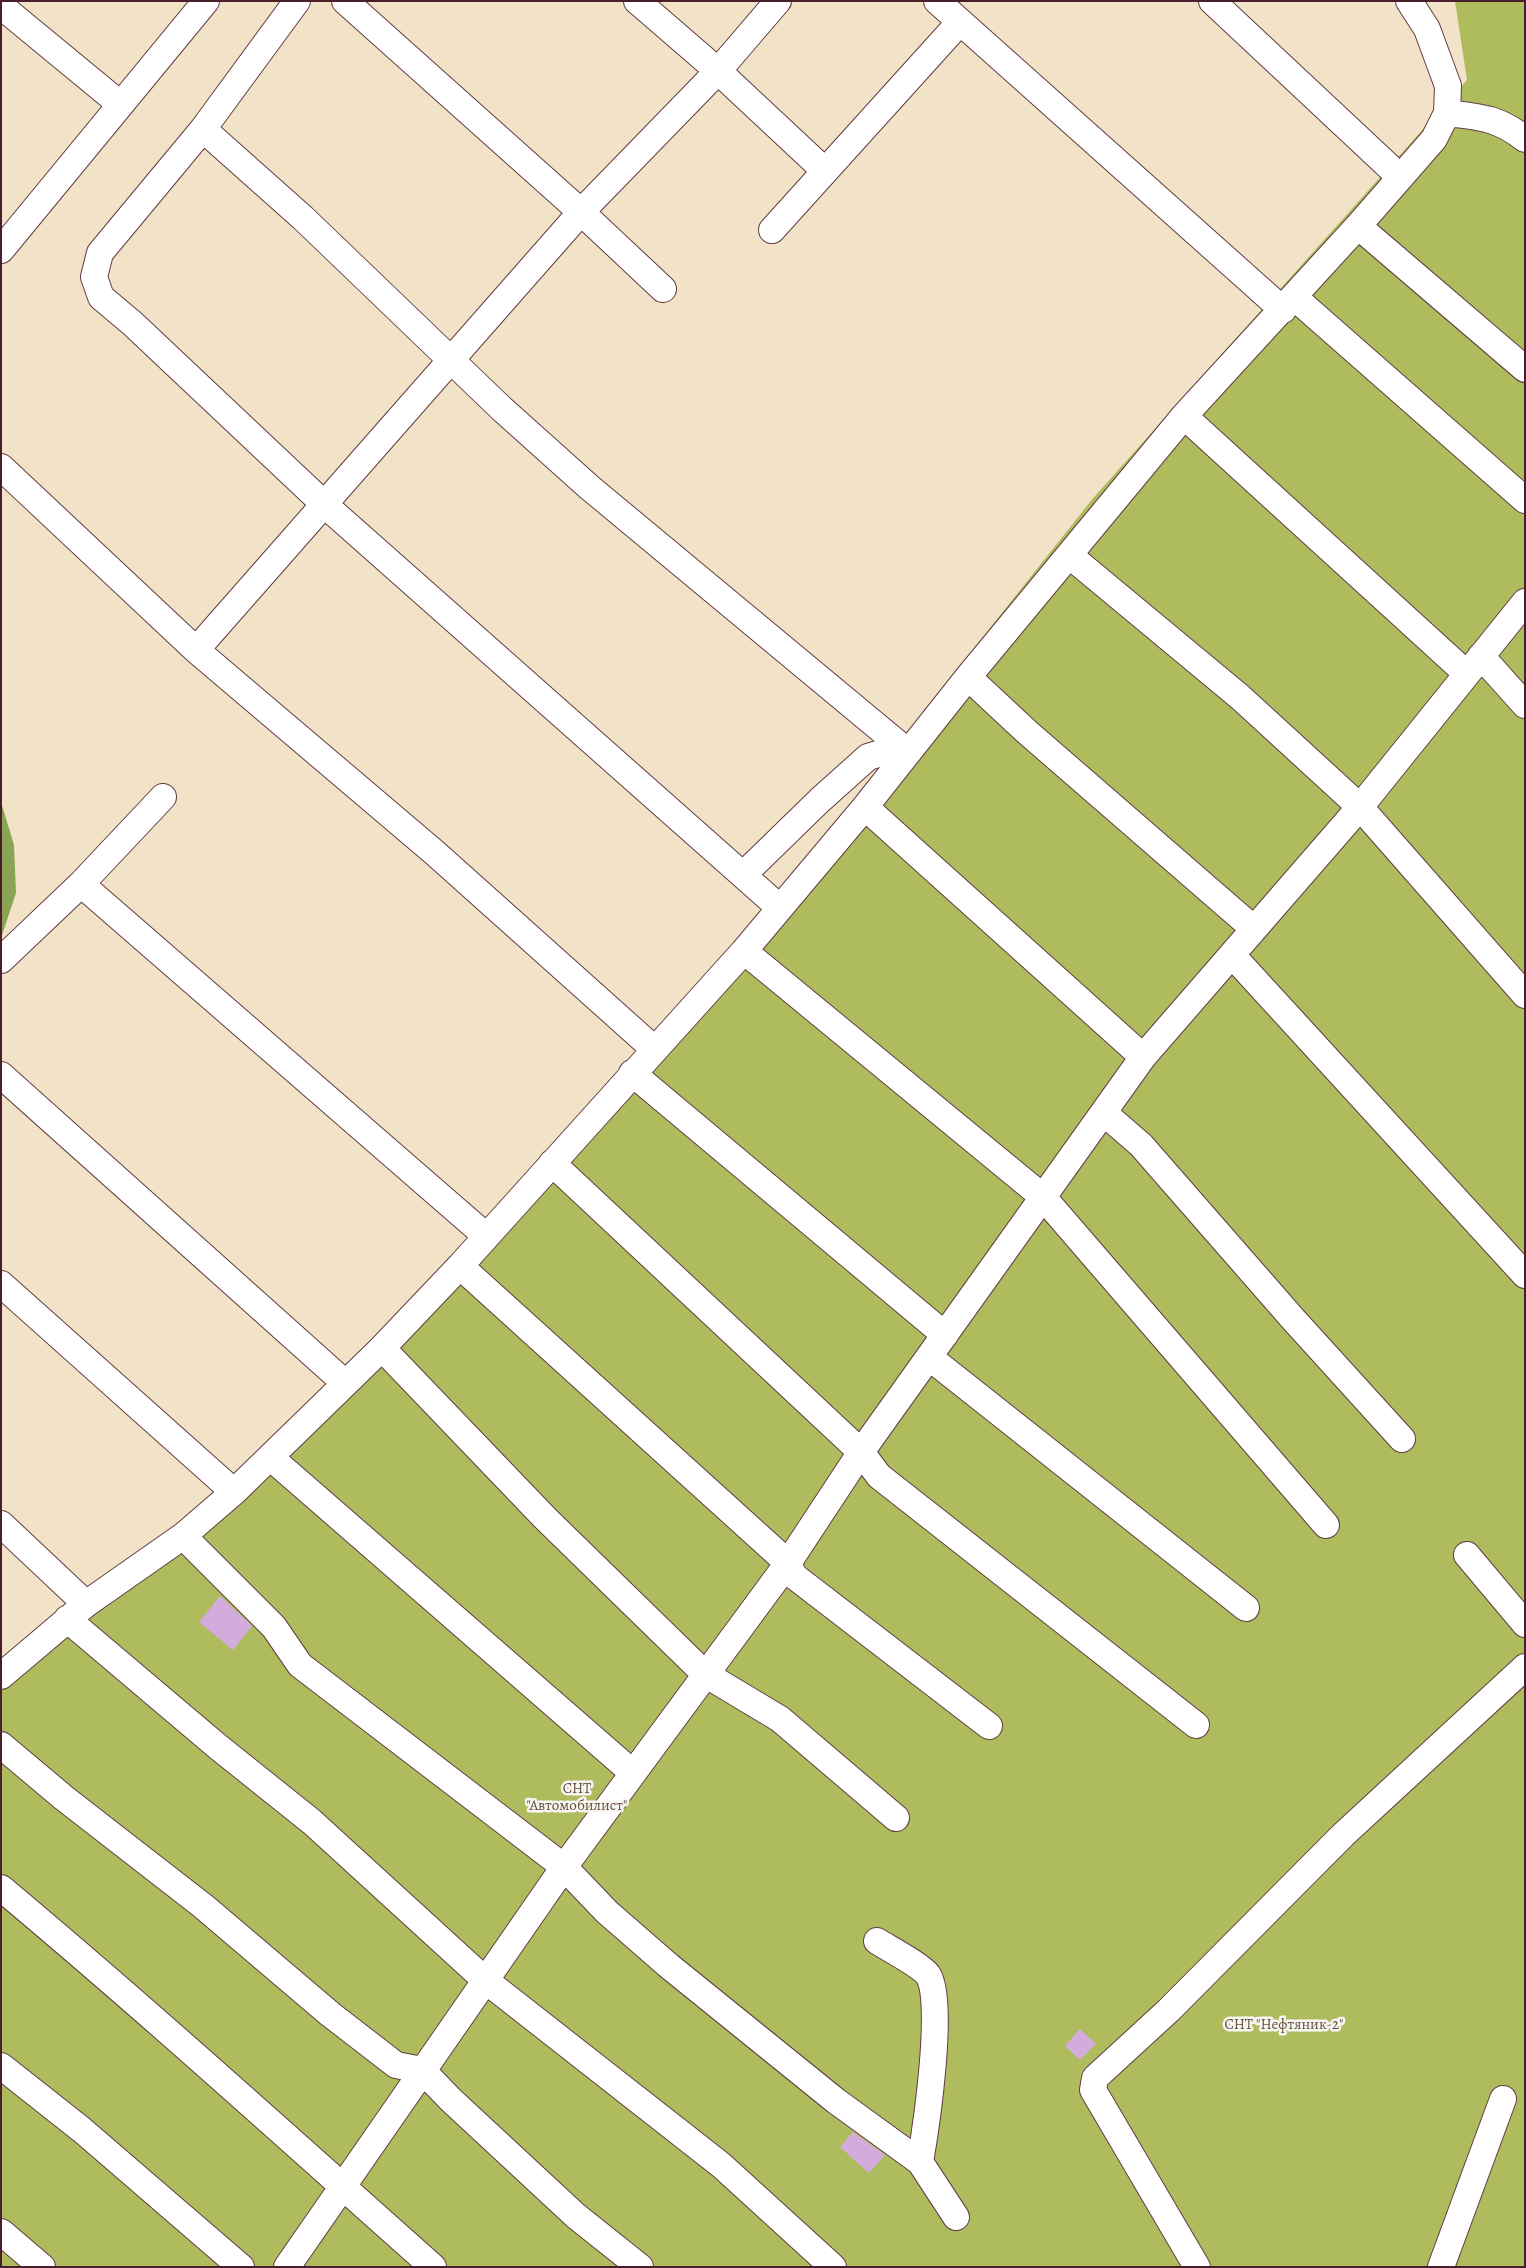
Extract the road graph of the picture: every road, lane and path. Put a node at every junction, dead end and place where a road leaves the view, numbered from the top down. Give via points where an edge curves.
1 (206, 1) edge
2 (297, 1) edge
3 (345, 1) edge
4 (637, 1) edge
5 (778, 1) edge
6 (937, 1) edge
7 (1212, 1) edge
8 (1409, 1) edge
9 (1, 6) edge
10 (960, 22) junction
11 (718, 71) junction
12 (120, 104) junction
13 (1447, 113) junction
14 (203, 129) junction
15 (1525, 139) edge
16 (825, 171) junction
17 (1400, 177) junction
18 (581, 212) junction
19 (1358, 226) junction
20 (772, 230) dead end
21 (1, 250) edge
22 (663, 289) dead end
23 (1288, 303) junction
24 (451, 359) junction
25 (1525, 369) edge
26 (1184, 416) junction
27 (1, 467) edge
28 (1525, 500) edge
29 (325, 505) junction
30 (1069, 555) junction
31 (1525, 602) edge
32 (196, 650) junction
33 (1474, 665) junction
34 (968, 677) junction
35 (1525, 705) edge
36 (908, 752) junction
37 (163, 797) dead end
38 (866, 807) junction
39 (1360, 807) junction
40 (743, 875) junction
41 (81, 884) junction
42 (780, 908) junction
43 (1254, 929) junction
44 (744, 951) junction
45 (1232, 955) junction
46 (1, 960) edge
47 (1525, 995) edge
48 (654, 1049) junction
49 (1143, 1057) junction
50 (632, 1073) junction
51 (1, 1075) edge
52 (1104, 1112) junction
53 (552, 1163) junction
54 (1043, 1197) junction
55 (486, 1236) junction
56 (460, 1266) junction
57 (1525, 1275) edge
58 (1, 1284) edge
59 (945, 1335) junction
60 (382, 1348) junction
61 (929, 1357) junction
62 (345, 1384) junction
63 (1402, 1439) dead end
64 (861, 1452) junction
65 (270, 1457) junction
66 (234, 1492) junction
67 (1, 1524) edge
68 (1326, 1525) dead end
69 (183, 1536) junction
70 (1467, 1555) dead end
71 (788, 1563) junction
72 (1246, 1608) dead end
73 (77, 1611) junction
74 (1525, 1624) edge
75 (1525, 1667) edge
76 (705, 1674) junction
77 (1, 1676) edge
78 (1196, 1725) dead end
79 (989, 1726) dead end
80 (1, 1745) edge
81 (633, 1772) junction
82 (896, 1818) dead end
83 (564, 1867) junction
84 (1, 1888) edge
85 (877, 1941) dead end
86 (485, 1980) junction
87 (1, 2066) edge
88 (422, 2070) junction
89 (1503, 2099) dead end
90 (920, 2162) junction
91 (342, 2186) junction
92 (956, 2216) dead end
93 (1, 2232) edge
94 (42, 2267) edge
95 (241, 2267) edge
96 (287, 2267) edge
97 (433, 2267) edge
98 (640, 2267) edge
99 (833, 2267) edge
100 (1197, 2267) edge
101 (1441, 2267) edge

1 - 12 street
2 - 14 street
3 - 18 street
4 - 11 street
5 - 11 street
6 - 10 street
7 - 17 street
8 - 13 street via 1427,29 1440,60 1448,86
9 - 12 street
10 - 16 street
10 - 23 street
11 - 16 street
11 - 18 street
12 - 21 street
13 - 15 street via 1488,118 1509,126
13 - 17 street via 1434,139
14 - 24 street via 303,218
14 - 29 street via 100,253 94,276 101,297
16 - 20 street
17 - 19 street
18 - 22 street
18 - 24 street
19 - 23 street
19 - 25 street
23 - 26 street
23 - 28 street
24 - 29 street
24 - 36 street via 589,487
26 - 30 street
26 - 33 street
27 - 32 street
29 - 32 street
29 - 40 street
30 - 34 street
30 - 39 street via 1240,697
31 - 33 street
32 - 48 street via 435,853
33 - 35 street
33 - 39 street
34 - 36 street
34 - 43 street
36 - 38 street
36 - 40 street via 882,752 868,757
37 - 41 street
38 - 42 street
38 - 49 street
39 - 43 street
39 - 47 street
40 - 42 street
41 - 46 street
41 - 55 street
42 - 44 street
43 - 45 street
44 - 48 street
44 - 54 street
45 - 49 street
45 - 57 street
48 - 50 street
49 - 52 street
50 - 53 street
50 - 59 street
51 - 62 street
52 - 54 street
52 - 63 street via 1141,1145 1292,1319
53 - 55 street
53 - 64 street
54 - 59 street
54 - 68 street
55 - 56 street
56 - 60 street
56 - 71 street
58 - 66 street
59 - 61 street
60 - 62 street
60 - 76 street via 545,1518
61 - 64 street
61 - 72 street
62 - 65 street
64 - 71 street
64 - 78 street via 879,1476
65 - 66 street
65 - 81 street
66 - 69 street
67 - 73 street
69 - 73 street
69 - 83 street via 274,1627 300,1665
70 - 74 street
71 - 76 street
71 - 79 street via 794,1576
73 - 77 street
73 - 86 street via 217,1746 312,1822
75 - 100 street via 1343,1835 1169,2010 1095,2078 1093,2090
76 - 81 street
76 - 82 street via 780,1719
80 - 88 street via 396,2065
81 - 83 street
83 - 86 street
83 - 90 street via 607,1912 669,1966 836,2101
84 - 91 street via 117,1986
85 - 90 street via 927,1972 934,1991 930,2103
86 - 88 street
86 - 99 street via 721,2165
87 - 95 street via 82,2130
88 - 91 street
88 - 98 street via 576,2216
89 - 101 street
90 - 92 street
91 - 96 street
91 - 97 street
93 - 94 street

